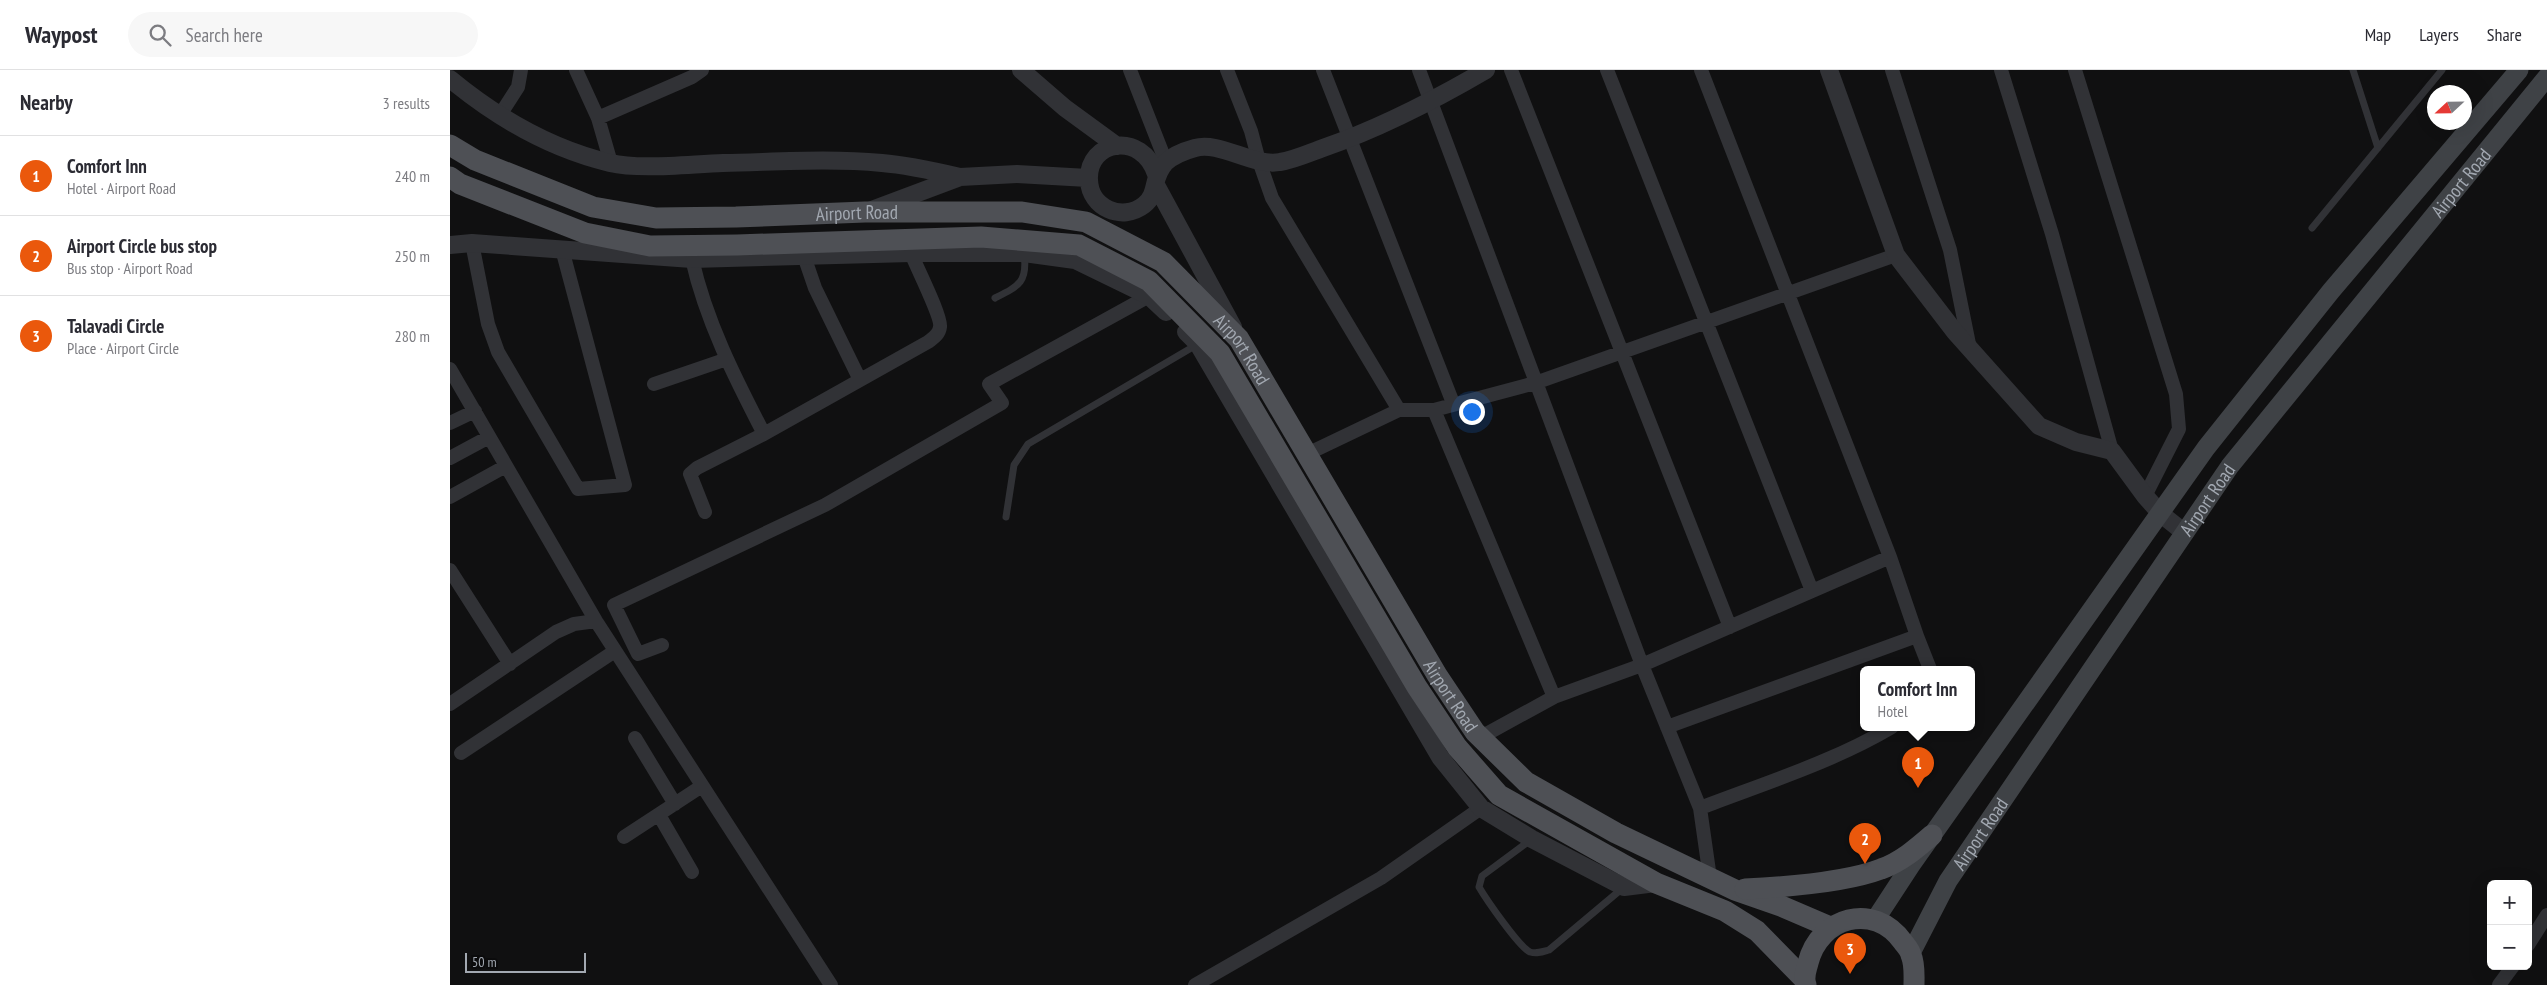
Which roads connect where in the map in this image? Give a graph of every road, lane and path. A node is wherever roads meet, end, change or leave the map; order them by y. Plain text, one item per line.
1 (522, 70) edge
2 (576, 70) edge
3 (1130, 70) edge
4 (1227, 70) edge
5 (1323, 70) edge
6 (1419, 70) edge
7 (1486, 70) edge
8 (1511, 70) edge
9 (1607, 70) edge
10 (1701, 70) edge
11 (1829, 70) edge
12 (1892, 70) edge
13 (2001, 70) edge
14 (2075, 70) edge
15 (2354, 70) edge
16 (2442, 70) edge
17 (2519, 70) edge
18 (1022, 71) edge
19 (694, 72) edge
20 (2547, 77) edge
21 (450, 79) edge
22 (1431, 102) junction
23 (500, 115) junction
24 (598, 118) junction
25 (1350, 139) junction
26 (450, 145) edge
27 (1117, 146) junction
28 (2378, 148) junction
29 (1259, 161) junction
30 (611, 163) junction
31 (1159, 174) junction
32 (450, 177) edge
33 (960, 177) junction
34 (1088, 178) junction
35 (865, 212) junction
36 (1115, 212) junction
37 (836, 214) junction
38 (2312, 228) dead end
39 (450, 231) edge
40 (1110, 234) junction
41 (472, 243) junction
42 (450, 245) edge
43 (562, 249) junction
44 (698, 252) junction
45 (911, 253) junction
46 (1024, 253) junction
47 (1896, 255) junction
48 (804, 256) junction
49 (1789, 295) junction
50 (1149, 296) junction
51 (995, 298) dead end
52 (1706, 323) junction
53 (1239, 338) junction
54 (1198, 344) junction
55 (1970, 349) junction
56 (1621, 353) junction
57 (727, 359) junction
58 (450, 369) edge
59 (860, 380) junction
60 (1536, 383) junction
61 (654, 384) dead end
62 (1453, 404) junction
63 (1399, 410) junction
64 (1434, 410) junction
65 (475, 411) junction
66 (450, 423) edge
67 (764, 434) junction
68 (489, 437) junction
69 (2112, 451) junction
70 (1307, 454) junction
71 (450, 458) edge
72 (506, 466) junction
73 (2145, 496) junction
74 (450, 497) edge
75 (705, 512) dead end
76 (2161, 514) junction
77 (1006, 517) dead end
78 (2184, 532) junction
79 (1890, 557) junction
80 (450, 570) edge
81 (1812, 591) junction
82 (596, 621) junction
83 (1730, 627) junction
84 (1917, 636) junction
85 (662, 645) dead end
86 (615, 651) junction
87 (510, 664) junction
88 (1642, 665) junction
89 (1929, 666) edge
90 (1554, 697) junction
91 (450, 704) edge
92 (1667, 727) junction
93 (1885, 731) edge
94 (1481, 737) junction
95 (635, 738) dead end
96 (461, 753) dead end
97 (702, 786) junction
98 (675, 804) junction
99 (1481, 808) junction
100 (1700, 808) junction
101 (659, 815) junction
102 (1932, 835) junction
103 (624, 837) dead end
104 (1532, 839) junction
105 (692, 872) dead end
106 (1710, 878) junction
107 (1656, 883) junction
108 (1624, 887) junction
109 (1735, 890) junction
110 (2547, 915) edge
111 (1875, 920) junction
112 (1830, 927) junction
113 (2532, 939) edge
114 (1913, 969) edge
115 (2510, 970) edge
116 (1805, 982) edge
117 (831, 985) edge
118 (1196, 985) edge
119 (1926, 985) edge
120 (2499, 985) edge

1 - 23 street
2 - 24 street
3 - 31 street
4 - 29 street
5 - 25 street
6 - 22 street
7 - 22 street
8 - 56 street
9 - 52 street
10 - 49 street
11 - 47 street
12 - 55 street
13 - 69 street
14 - 73 street
15 - 28 lane
16 - 28 lane
17 - 76 main road, Airport Road
18 - 27 street
19 - 24 street
20 - 78 main road, Airport Road
21 - 23 street
22 - 25 street
22 - 60 street
23 - 30 street
24 - 30 street
25 - 29 street
25 - 62 street
26 - 37 main road, Airport Road
27 - 31 street
27 - 34 street
28 - 38 lane
29 - 31 street
29 - 63 street
30 - 33 street
31 - 36 street
31 - 53 street
32 - 44 main road, Airport Road
33 - 34 street
33 - 35 street
34 - 36 street
35 - 37 main road, Airport Road
35 - 40 main road, Airport Road
36 - 40 street
37 - 44 main road
39 - 41 street
40 - 53 main road, Airport Road
41 - 42 street
41 - 43 street
41 - 43 street
43 - 44 street
44 - 48 street
44 - 57 street
44 - 107 main road, Airport Road
45 - 46 street
45 - 48 street
45 - 59 street
46 - 50 street
46 - 51 lane
47 - 49 street
47 - 55 street
48 - 59 street
49 - 52 street
49 - 79 street
50 - 54 street
50 - 85 street
52 - 56 street
52 - 81 street
53 - 70 main road, Airport Road
54 - 77 lane
54 - 99 street
55 - 69 street
56 - 60 street
56 - 83 street
57 - 61 street
57 - 67 street
58 - 65 street
59 - 67 street
60 - 62 street
60 - 88 street
62 - 64 street
63 - 64 street
63 - 70 street
64 - 90 street
65 - 66 street
65 - 68 street
67 - 75 street
68 - 71 street
68 - 72 street
69 - 73 street
70 - 94 main road, Airport Road
72 - 74 street
72 - 82 street
73 - 76 street
76 - 78 street
76 - 102 main road, Airport Road
78 - 114 main road, Airport Road
79 - 81 street
79 - 84 street
80 - 87 street
81 - 83 street
82 - 86 street
82 - 87 street
83 - 88 street
84 - 89 street
84 - 92 street
86 - 96 street
86 - 97 street
87 - 91 street
88 - 90 street
88 - 92 street
90 - 94 street
92 - 100 street
93 - 100 street
94 - 106 main road, Airport Road
95 - 98 street
97 - 98 street
97 - 117 street
98 - 101 street
99 - 104 street
99 - 118 street
100 - 106 street
101 - 103 street
101 - 105 street
102 - 109 main road
102 - 111 main road, Airport Road
104 - 108 street
104 - 108 lane
106 - 109 main road, Airport Road
107 - 108 street
107 - 116 main road, Airport Road
109 - 112 main road, Airport Road
110 - 113 street
111 - 112 main road
111 - 114 main road
112 - 116 main road
114 - 119 main road
115 - 120 street

